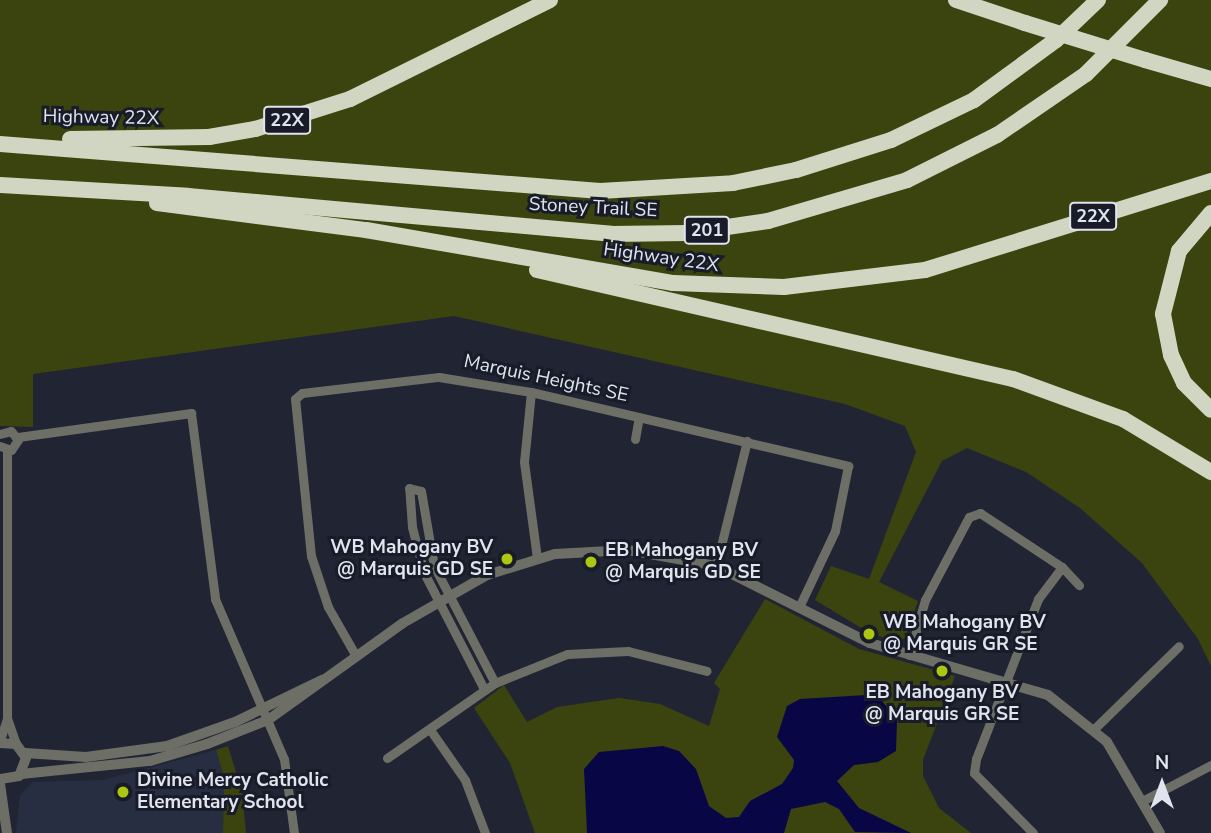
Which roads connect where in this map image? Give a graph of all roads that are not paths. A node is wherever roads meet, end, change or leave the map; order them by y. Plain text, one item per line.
1 (550, 0) edge
2 (956, 0) edge
3 (1098, 0) edge
4 (1160, 0) edge
5 (1211, 79) edge
6 (0, 142) edge
7 (1211, 181) edge
8 (0, 185) edge
9 (97, 189) junction
10 (1211, 213) edge
11 (495, 255) junction
12 (531, 392) junction
13 (1211, 410) edge
14 (639, 417) junction
15 (0, 434) edge
16 (18, 437) junction
17 (635, 439) dead end
18 (747, 441) junction
19 (4, 448) edge
20 (1211, 472) edge
21 (537, 558) junction
22 (716, 566) junction
23 (1062, 567) junction
24 (1079, 585) dead end
25 (449, 594) junction
26 (439, 601) junction
27 (799, 607) junction
28 (1179, 646) dead end
29 (909, 655) junction
30 (356, 656) junction
31 (707, 671) dead end
32 (1005, 678) junction
33 (322, 680) junction
34 (495, 683) junction
35 (484, 690) junction
36 (262, 708) junction
37 (7, 718) junction
38 (268, 720) junction
39 (1095, 729) junction
40 (431, 731) junction
41 (0, 742) edge
42 (16, 744) junction
43 (25, 753) junction
44 (387, 758) dead end
45 (1211, 765) edge
46 (19, 776) junction
47 (0, 781) edge
48 (1144, 800) junction
49 (6, 810) junction
50 (6, 833) edge
51 (294, 833) edge
52 (485, 833) edge
53 (1033, 833) edge
54 (1160, 833) edge

1 - 6 highway, Highway 22X / 22X
2 - 5 highway, bridge
3 - 6 highway, Stoney Trail SE / 201
4 - 9 highway, Stoney Trail SE / 201
7 - 11 highway, Highway 22X / 22X
8 - 9 highway, Stoney Trail SE / 201
9 - 11 highway, Highway 22X / 22X
10 - 13 highway
11 - 20 highway
12 - 14 street, Marquis Heights SE
12 - 21 street
12 - 30 street, Marquis Heights SE
14 - 17 street, Marquis Heights SE
14 - 18 street, Marquis Heights SE
15 - 16 street
16 - 19 street
16 - 36 street
18 - 22 street
18 - 27 street, Marquis Heights SE
19 - 37 street
21 - 22 street
21 - 25 street
22 - 27 street
23 - 24 street
23 - 29 street
23 - 32 street
25 - 26 street
25 - 26 street
25 - 34 street
26 - 30 street
26 - 35 street
27 - 29 street
28 - 39 street
29 - 32 street
30 - 33 street
31 - 34 street
32 - 39 street
32 - 53 street
33 - 36 street
33 - 38 street
34 - 35 street
35 - 40 street
36 - 38 street
36 - 43 street
37 - 41 street
37 - 42 street
38 - 46 street
38 - 51 street
39 - 48 street
40 - 44 street
40 - 52 street
41 - 42 street
42 - 43 street
43 - 46 street
45 - 48 street
46 - 47 street
46 - 49 street
47 - 49 street
48 - 54 street
49 - 50 street

